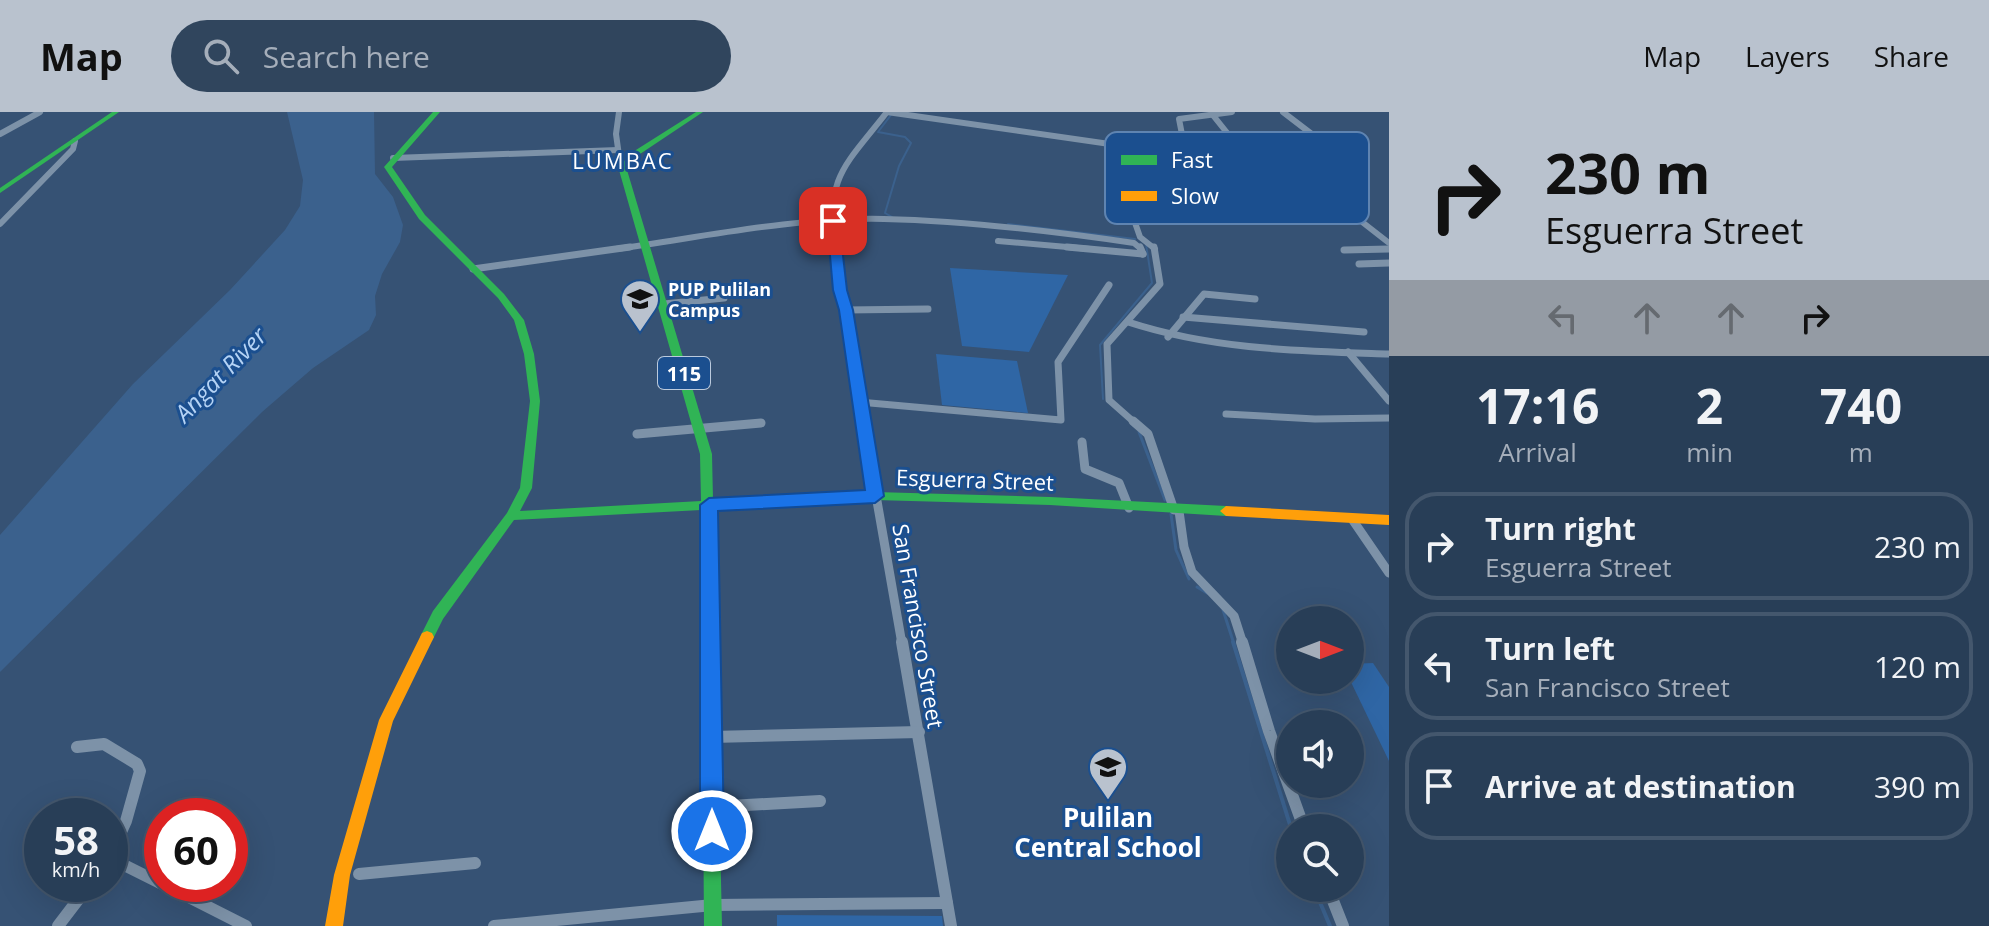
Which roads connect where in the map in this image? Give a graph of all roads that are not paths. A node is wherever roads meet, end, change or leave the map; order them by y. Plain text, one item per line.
1 (40, 112) edge
2 (116, 112) edge
3 (437, 112) edge
4 (619, 112) edge
5 (700, 112) edge
6 (887, 112) edge
7 (1232, 112) edge
8 (1283, 112) edge
9 (1212, 114) junction
10 (1181, 132) edge
11 (1226, 132) edge
12 (1309, 132) edge
13 (0, 134) edge
14 (75, 141) junction
15 (1105, 145) edge
16 (618, 150) junction
17 (393, 158) junction
18 (623, 165) junction
19 (0, 191) edge
20 (833, 221) junction
21 (0, 224) edge
22 (1134, 224) edge
23 (1368, 224) edge
24 (1137, 240) junction
25 (998, 241) dead end
26 (646, 244) junction
27 (1389, 246) edge
28 (1344, 250) dead end
29 (1389, 263) edge
30 (1359, 264) dead end
31 (473, 269) junction
32 (1109, 285) dead end
33 (724, 298) dead end
34 (1255, 299) dead end
35 (664, 304) junction
36 (928, 309) dead end
37 (846, 310) junction
38 (1183, 317) junction
39 (1128, 322) junction
40 (1364, 332) dead end
41 (1168, 337) junction
42 (1348, 352) junction
43 (1389, 354) edge
44 (1389, 401) edge
45 (859, 402) junction
46 (1226, 414) dead end
47 (1389, 418) edge
48 (761, 423) dead end
49 (699, 429) junction
50 (637, 434) dead end
51 (1082, 442) dead end
52 (875, 496) junction
53 (709, 505) junction
54 (1129, 508) junction
55 (1176, 511) junction
56 (511, 516) junction
57 (1352, 519) junction
58 (1389, 520) edge
59 (1389, 573) edge
60 (919, 732) junction
61 (711, 737) junction
62 (77, 747) dead end
63 (820, 801) dead end
64 (712, 807) junction
65 (128, 814) edge
66 (1299, 814) edge
67 (475, 863) dead end
68 (352, 874) junction
69 (76, 902) edge
70 (198, 902) edge
71 (1334, 902) edge
72 (947, 903) junction
73 (713, 905) junction
74 (521, 925) edge
75 (58, 926) edge
76 (246, 926) edge
77 (334, 926) edge
78 (494, 926) edge
79 (713, 926) edge
80 (951, 926) edge
81 (1343, 926) edge

1 - 13 street
2 - 14 main road
3 - 17 main road
4 - 16 street
5 - 18 main road
6 - 15 street
6 - 20 street, San Francisco Street
7 - 9 street
8 - 12 street
9 - 10 street
9 - 11 street
14 - 19 main road
14 - 21 street
16 - 17 street
16 - 18 street
17 - 31 main road
18 - 26 main road, 115
20 - 24 street
20 - 26 street
20 - 37 street, San Francisco Street
22 - 24 street
23 - 27 street
24 - 25 street
24 - 39 street
26 - 31 street
26 - 35 main road, 115
27 - 28 street
29 - 30 street
31 - 56 main road
32 - 45 street
33 - 35 street
34 - 38 street
35 - 49 main road, 115
36 - 37 street
37 - 45 street, San Francisco Street
38 - 40 street
38 - 41 street
39 - 41 street
39 - 55 street
41 - 42 street
42 - 43 street
42 - 44 street
45 - 52 street, San Francisco Street
46 - 47 street
48 - 49 street
49 - 50 street
49 - 53 main road, 115
51 - 54 street
52 - 53 main road, Esguerra Street
52 - 54 main road, Esguerra Street
52 - 60 street, San Francisco Street
53 - 56 main road, Esguerra Street
53 - 61 main road, 115
54 - 55 main road, Esguerra Street
55 - 57 main road, Esguerra Street
55 - 66 street
56 - 68 main road
57 - 58 main road, Esguerra Street
57 - 59 street
60 - 61 street
60 - 72 street, San Francisco Street
61 - 64 main road, 115
62 - 65 street
63 - 64 street
64 - 73 main road, 115
67 - 68 street
68 - 77 main road
69 - 75 street
70 - 76 street
71 - 81 street
72 - 73 street
72 - 80 street, San Francisco Street
73 - 74 street
73 - 79 main road, 115
74 - 78 street

